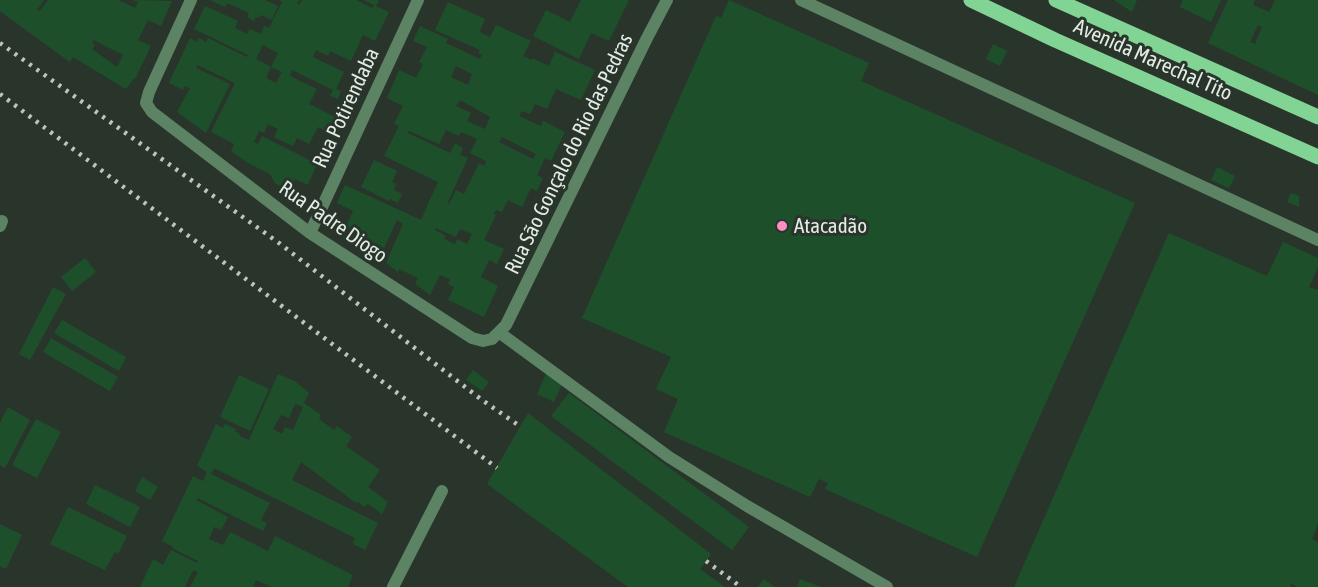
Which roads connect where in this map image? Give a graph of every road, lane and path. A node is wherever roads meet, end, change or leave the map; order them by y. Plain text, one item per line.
1 (191, 0) edge
2 (418, 0) edge
3 (667, 0) edge
4 (801, 0) edge
5 (971, 0) edge
6 (1056, 0) edge
7 (1318, 117) edge
8 (1318, 157) edge
9 (310, 233) junction
10 (1318, 240) edge
11 (503, 329) junction
12 (442, 491) dead end
13 (393, 587) edge
14 (887, 587) edge

1 - 9 street, Rua Padre Diogo
2 - 9 street, Rua Potirendaba
3 - 11 street, Rua São Gonçalo do Rio das Pedras
4 - 10 street
5 - 8 main road, Avenida Marechal Tito
6 - 7 main road, Avenida Marechal Tito
9 - 11 street, Rua Padre Diogo
11 - 14 street
12 - 13 street

